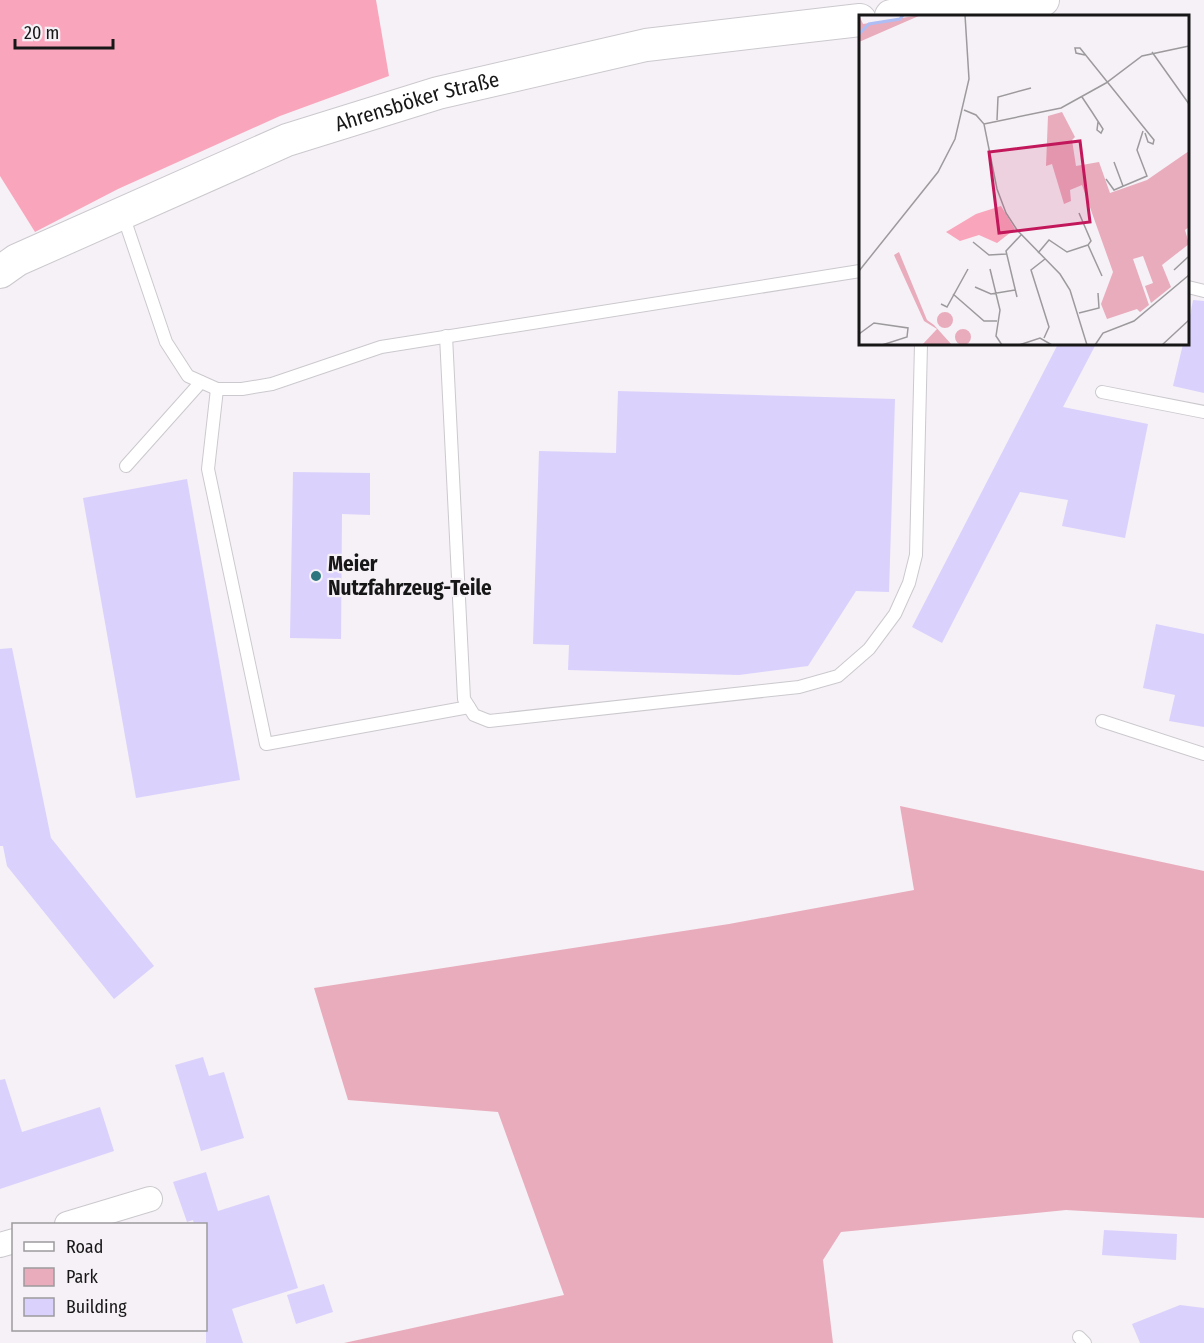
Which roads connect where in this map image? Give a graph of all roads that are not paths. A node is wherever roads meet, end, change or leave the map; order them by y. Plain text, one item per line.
1 (1043, 0) edge
2 (900, 15) edge
3 (859, 20) edge
4 (123, 213) junction
5 (859, 271) edge
6 (0, 272) edge
7 (1189, 287) edge
8 (1204, 291) edge
9 (446, 336) junction
10 (921, 345) edge
11 (201, 382) junction
12 (217, 389) junction
13 (1102, 392) dead end
14 (1204, 412) edge
15 (126, 466) dead end
16 (469, 707) junction
17 (1102, 721) dead end
18 (1204, 754) edge
19 (150, 1199) dead end
20 (69, 1223) edge

1 - 2 street
3 - 4 street, Ahrensböker Straße
4 - 6 street, Ahrensböker Straße
4 - 11 lane
5 - 9 lane
7 - 8 lane
9 - 12 lane
9 - 16 lane
10 - 16 lane
11 - 12 lane
11 - 15 lane
12 - 16 lane
13 - 14 lane
17 - 18 lane
19 - 20 street

